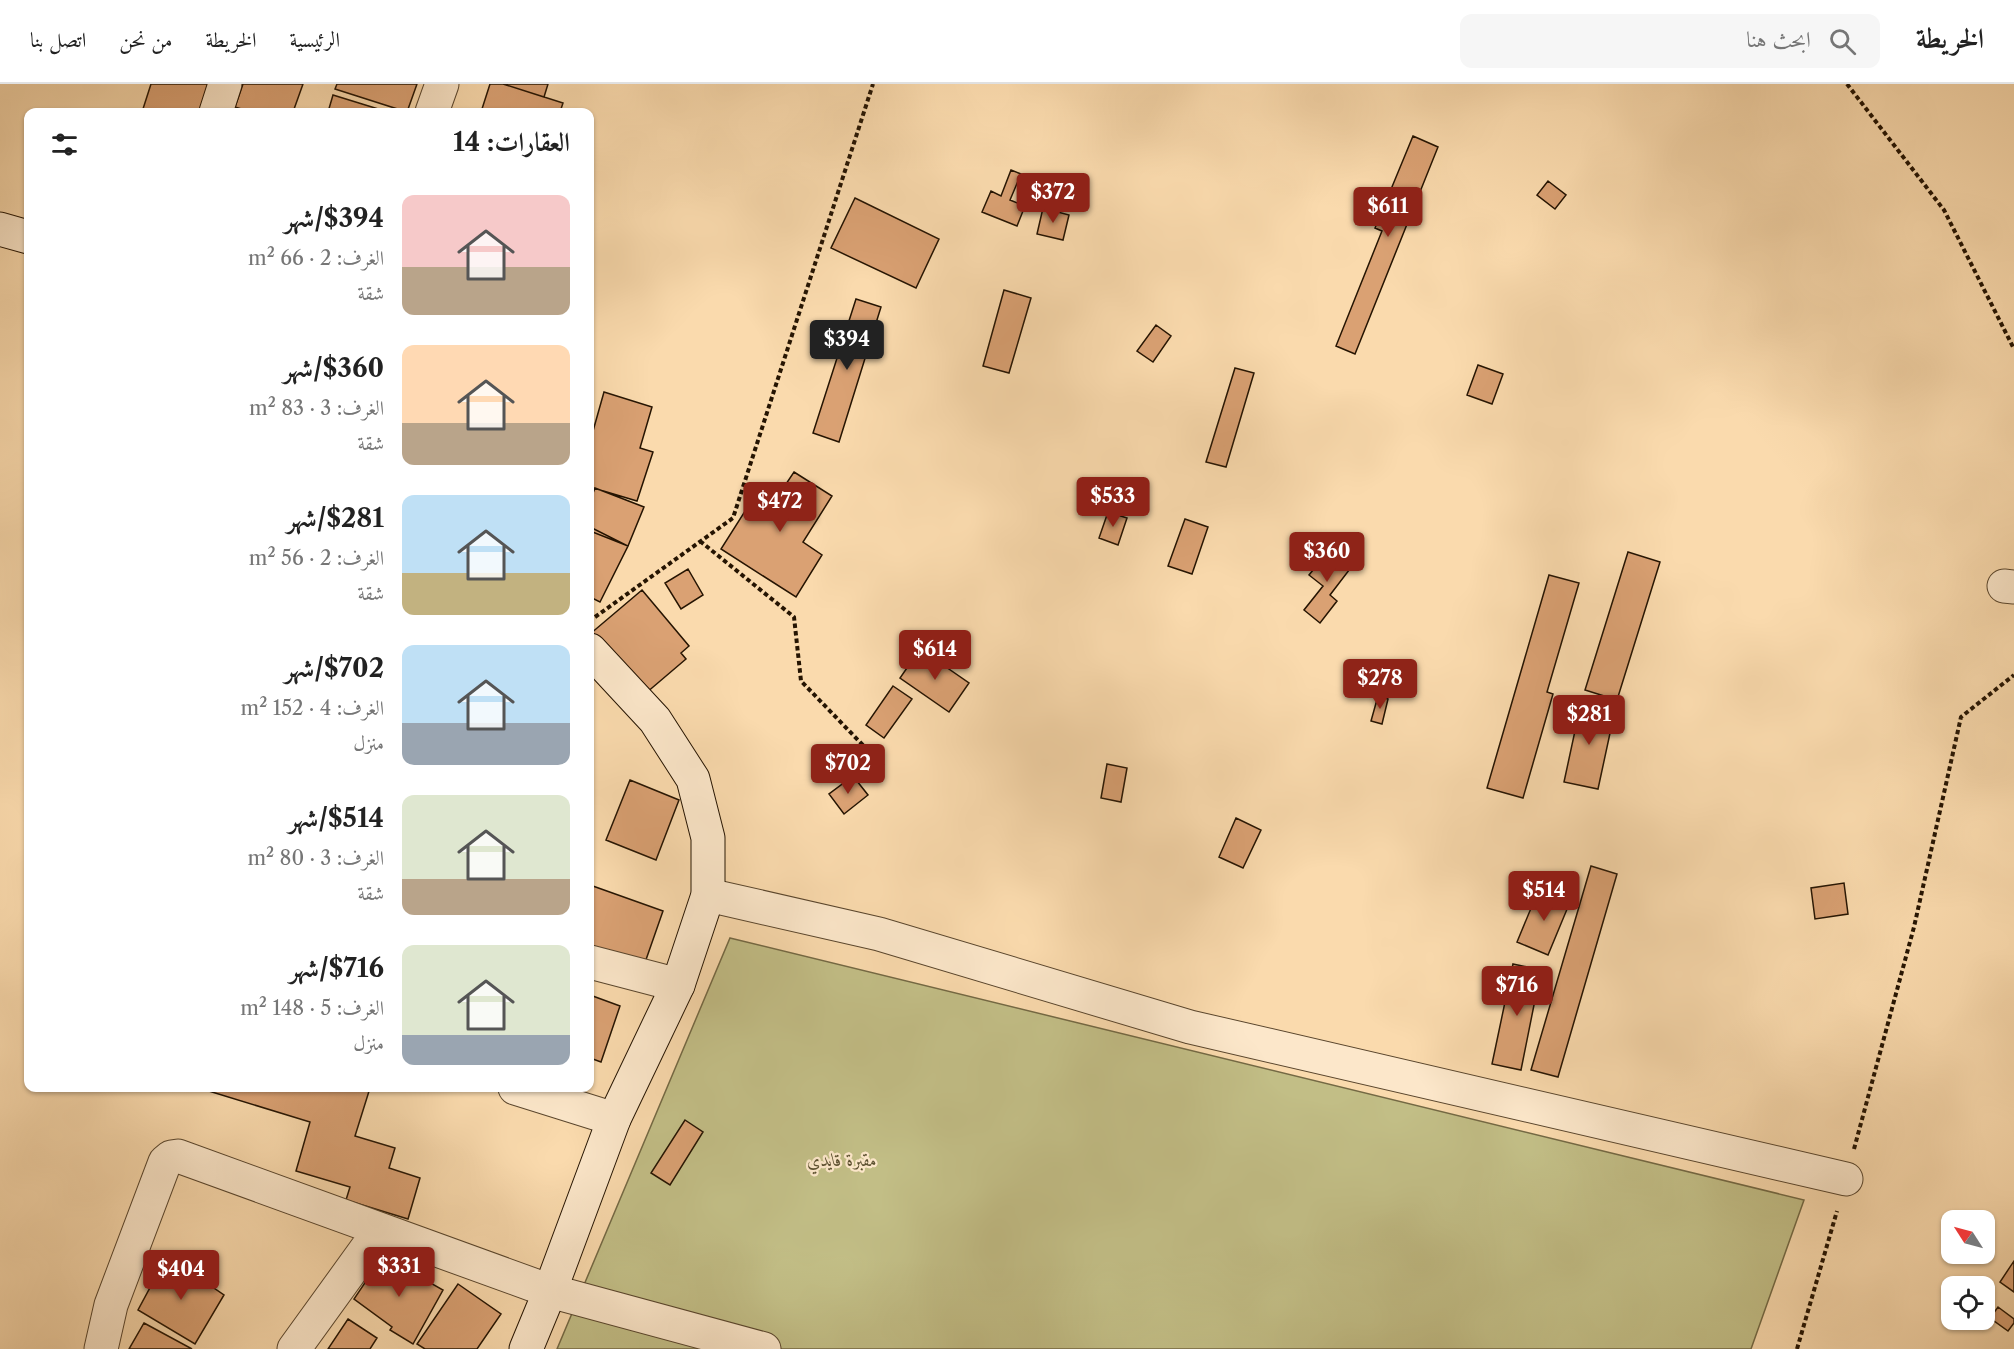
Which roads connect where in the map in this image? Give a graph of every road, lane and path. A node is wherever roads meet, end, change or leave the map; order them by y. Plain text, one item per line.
1 (225, 84) edge
2 (442, 84) edge
3 (873, 84) edge
4 (1847, 84) edge
5 (217, 108) edge
6 (433, 108) edge
7 (0, 230) edge
8 (24, 236) edge
9 (2014, 349) edge
10 (700, 541) junction
11 (594, 618) edge
12 (594, 654) edge
13 (2014, 675) edge
14 (883, 766) dead end
15 (708, 895) junction
16 (594, 963) edge
17 (678, 985) junction
18 (528, 1092) edge
19 (614, 1119) junction
20 (1846, 1179) junction
21 (380, 1230) junction
22 (550, 1291) junction
23 (101, 1349) edge
24 (294, 1349) edge
25 (526, 1349) edge
26 (764, 1349) edge
27 (1797, 1349) edge

1 - 5 street
2 - 6 street
3 - 10 path
4 - 9 path
7 - 8 street
10 - 11 path
10 - 14 path
12 - 15 street
13 - 20 path
15 - 17 street
15 - 20 street
16 - 17 street
17 - 19 street
18 - 19 street
19 - 22 street
20 - 27 path
21 - 22 street
21 - 23 street
21 - 24 street
22 - 25 street
22 - 26 street

